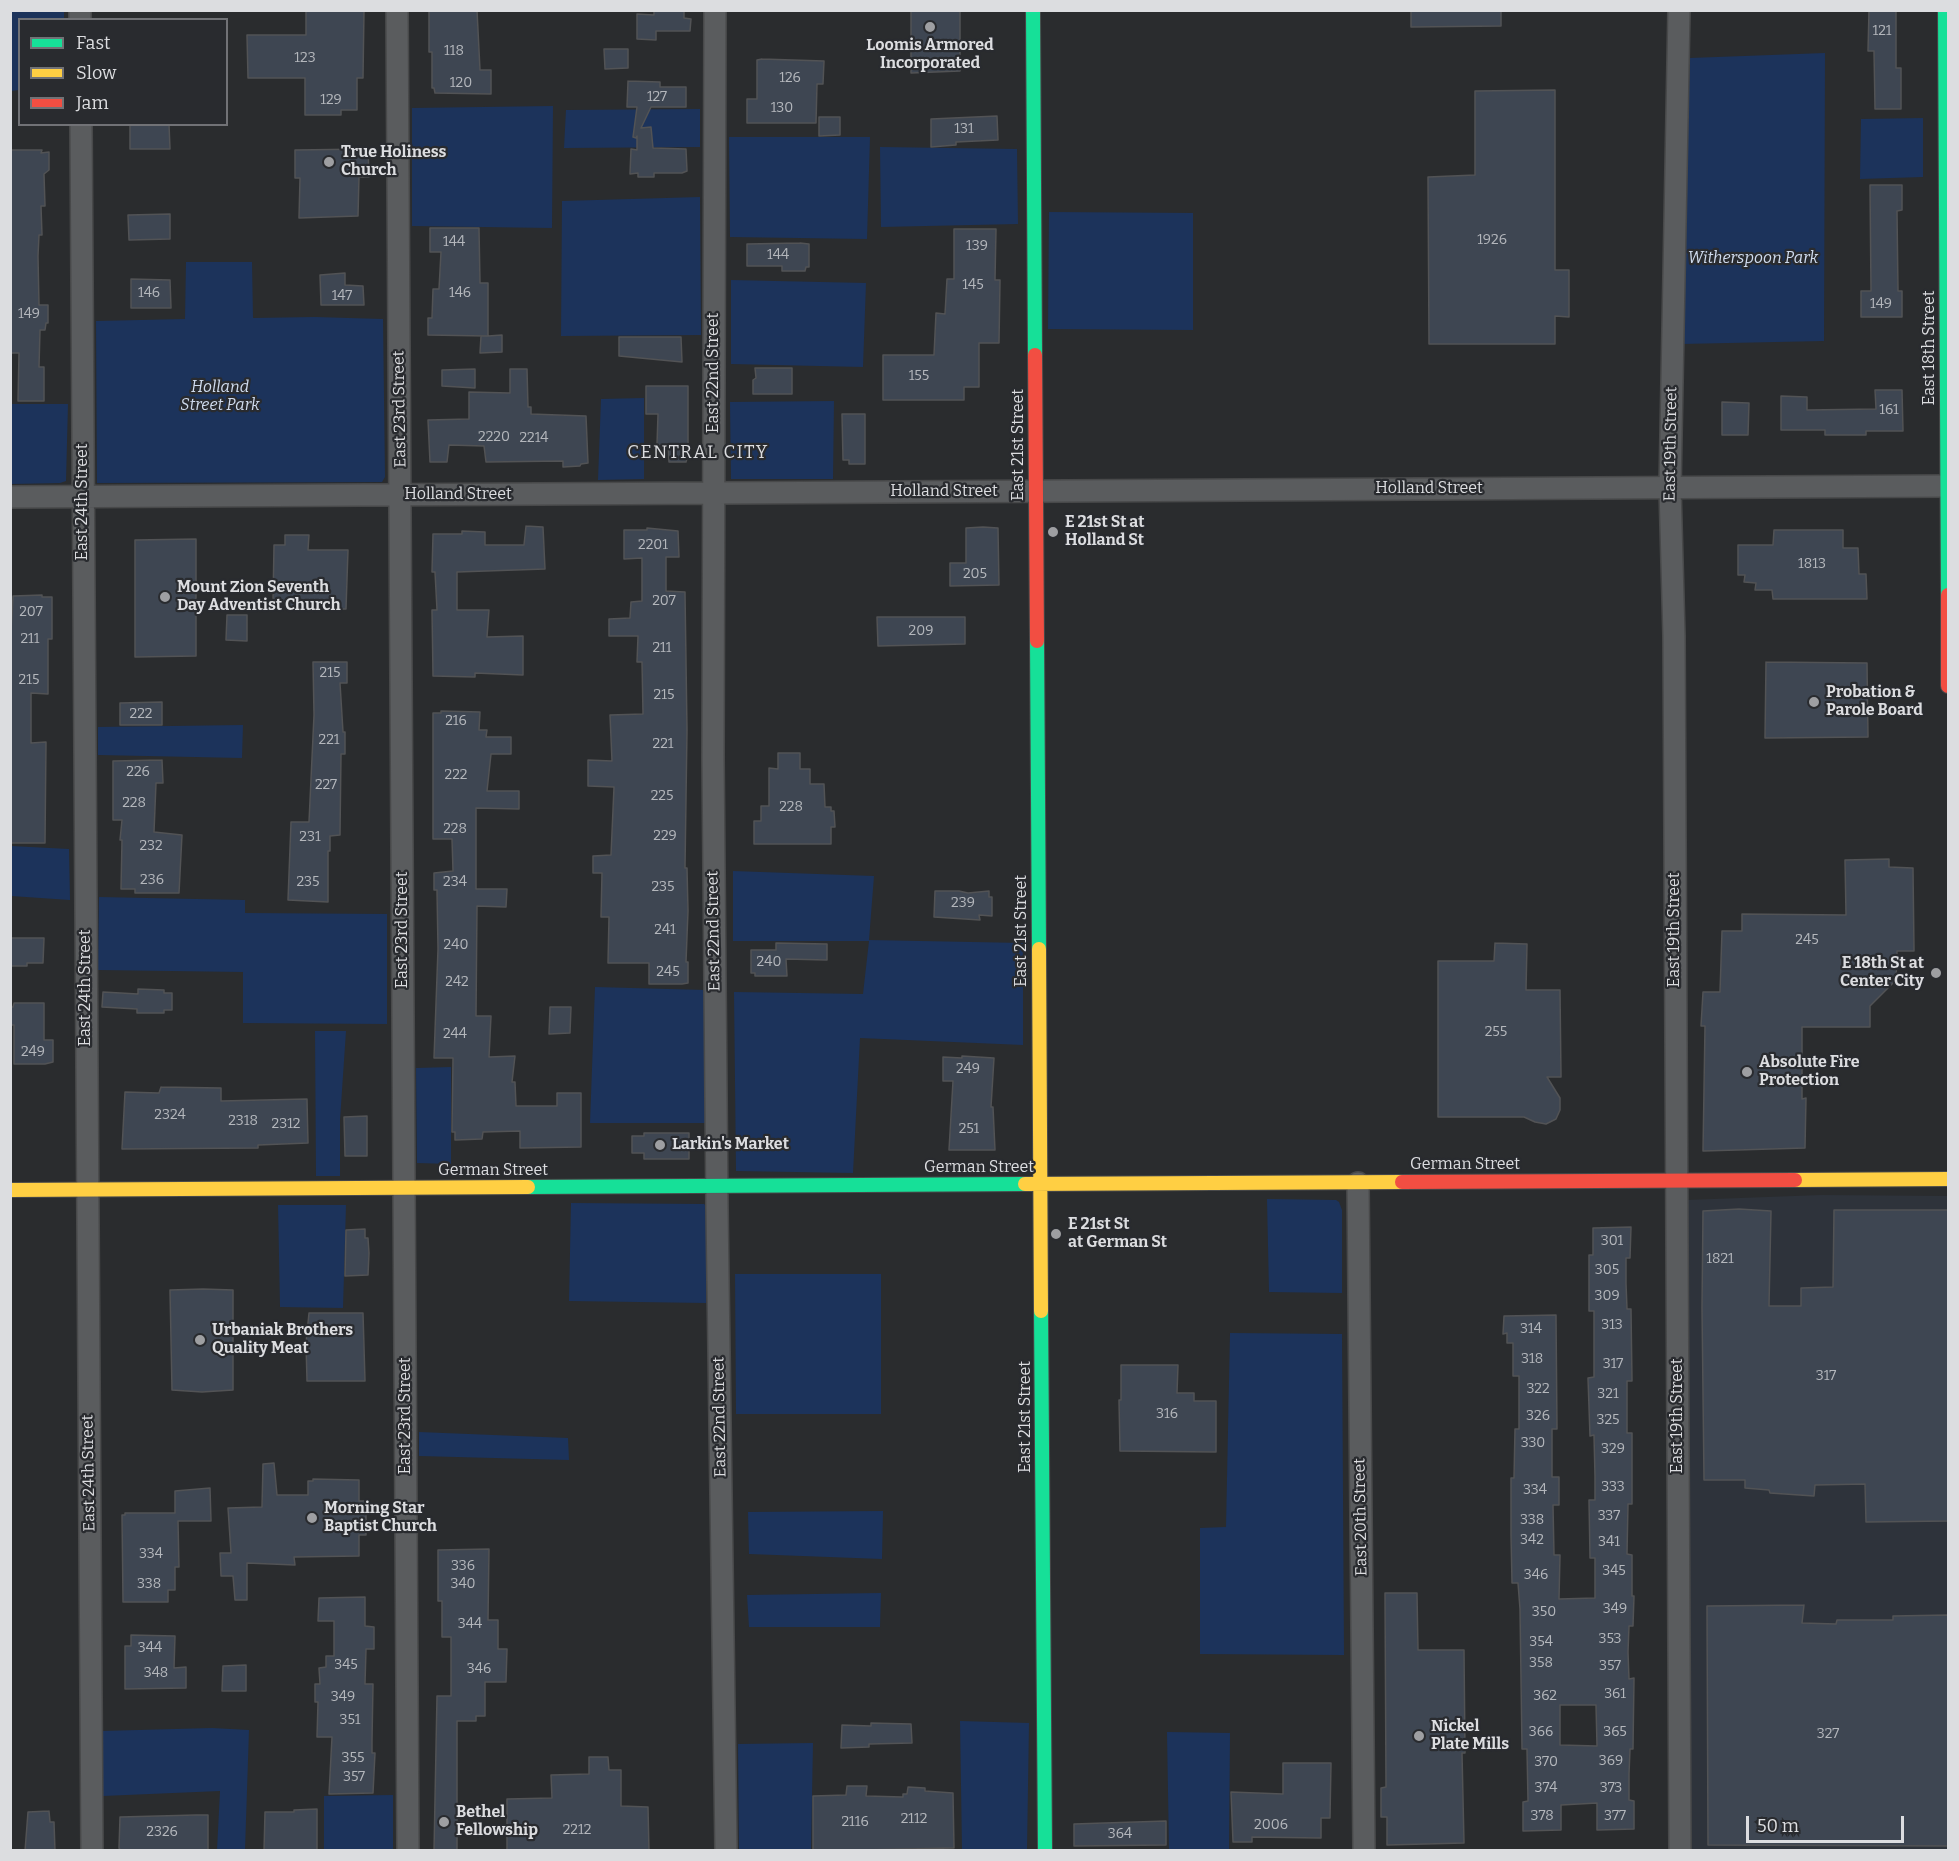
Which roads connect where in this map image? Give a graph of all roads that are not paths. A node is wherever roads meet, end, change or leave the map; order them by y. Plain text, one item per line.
1 (397, 10) edge
2 (715, 10) edge
3 (1033, 10) edge
4 (1679, 10) edge
5 (1945, 10) edge
6 (81, 126) edge
7 (1948, 486) edge
8 (1670, 488) junction
9 (1036, 491) junction
10 (714, 493) junction
11 (401, 495) junction
12 (10, 497) edge
13 (83, 497) junction
14 (1948, 686) edge
15 (1948, 1179) edge
16 (1677, 1180) junction
17 (1358, 1182) junction
18 (1041, 1184) junction
19 (717, 1185) junction
20 (405, 1188) junction
21 (87, 1189) junction
22 (10, 1190) edge
23 (92, 1851) edge
24 (408, 1851) edge
25 (726, 1851) edge
26 (1045, 1851) edge
27 (1364, 1851) edge
28 (1680, 1851) edge

1 - 11 street, East 23rd Street
2 - 10 street, East 22nd Street
3 - 9 street, East 21st Street
4 - 8 street, East 19th Street
5 - 7 street, East 18th Street
6 - 13 street, East 24th Street
7 - 8 street, Holland Street
7 - 14 street, East 18th Street
8 - 9 street, Holland Street
8 - 16 street, East 19th Street
9 - 10 street, Holland Street
9 - 18 street, East 21st Street
10 - 11 street, Holland Street
10 - 19 street, East 22nd Street
11 - 13 street, Holland Street
11 - 20 street, East 23rd Street
12 - 13 street, Holland Street
13 - 21 street, East 24th Street
15 - 16 street, German Street
16 - 17 street, German Street
16 - 28 street, East 19th Street
17 - 18 street, German Street
17 - 27 street, East 20th Street
18 - 19 street, German Street
18 - 26 street, East 21st Street
19 - 20 street, German Street
19 - 25 street, East 22nd Street
20 - 21 street, German Street
20 - 24 street, East 23rd Street
21 - 22 street, German Street
21 - 23 street, East 24th Street

